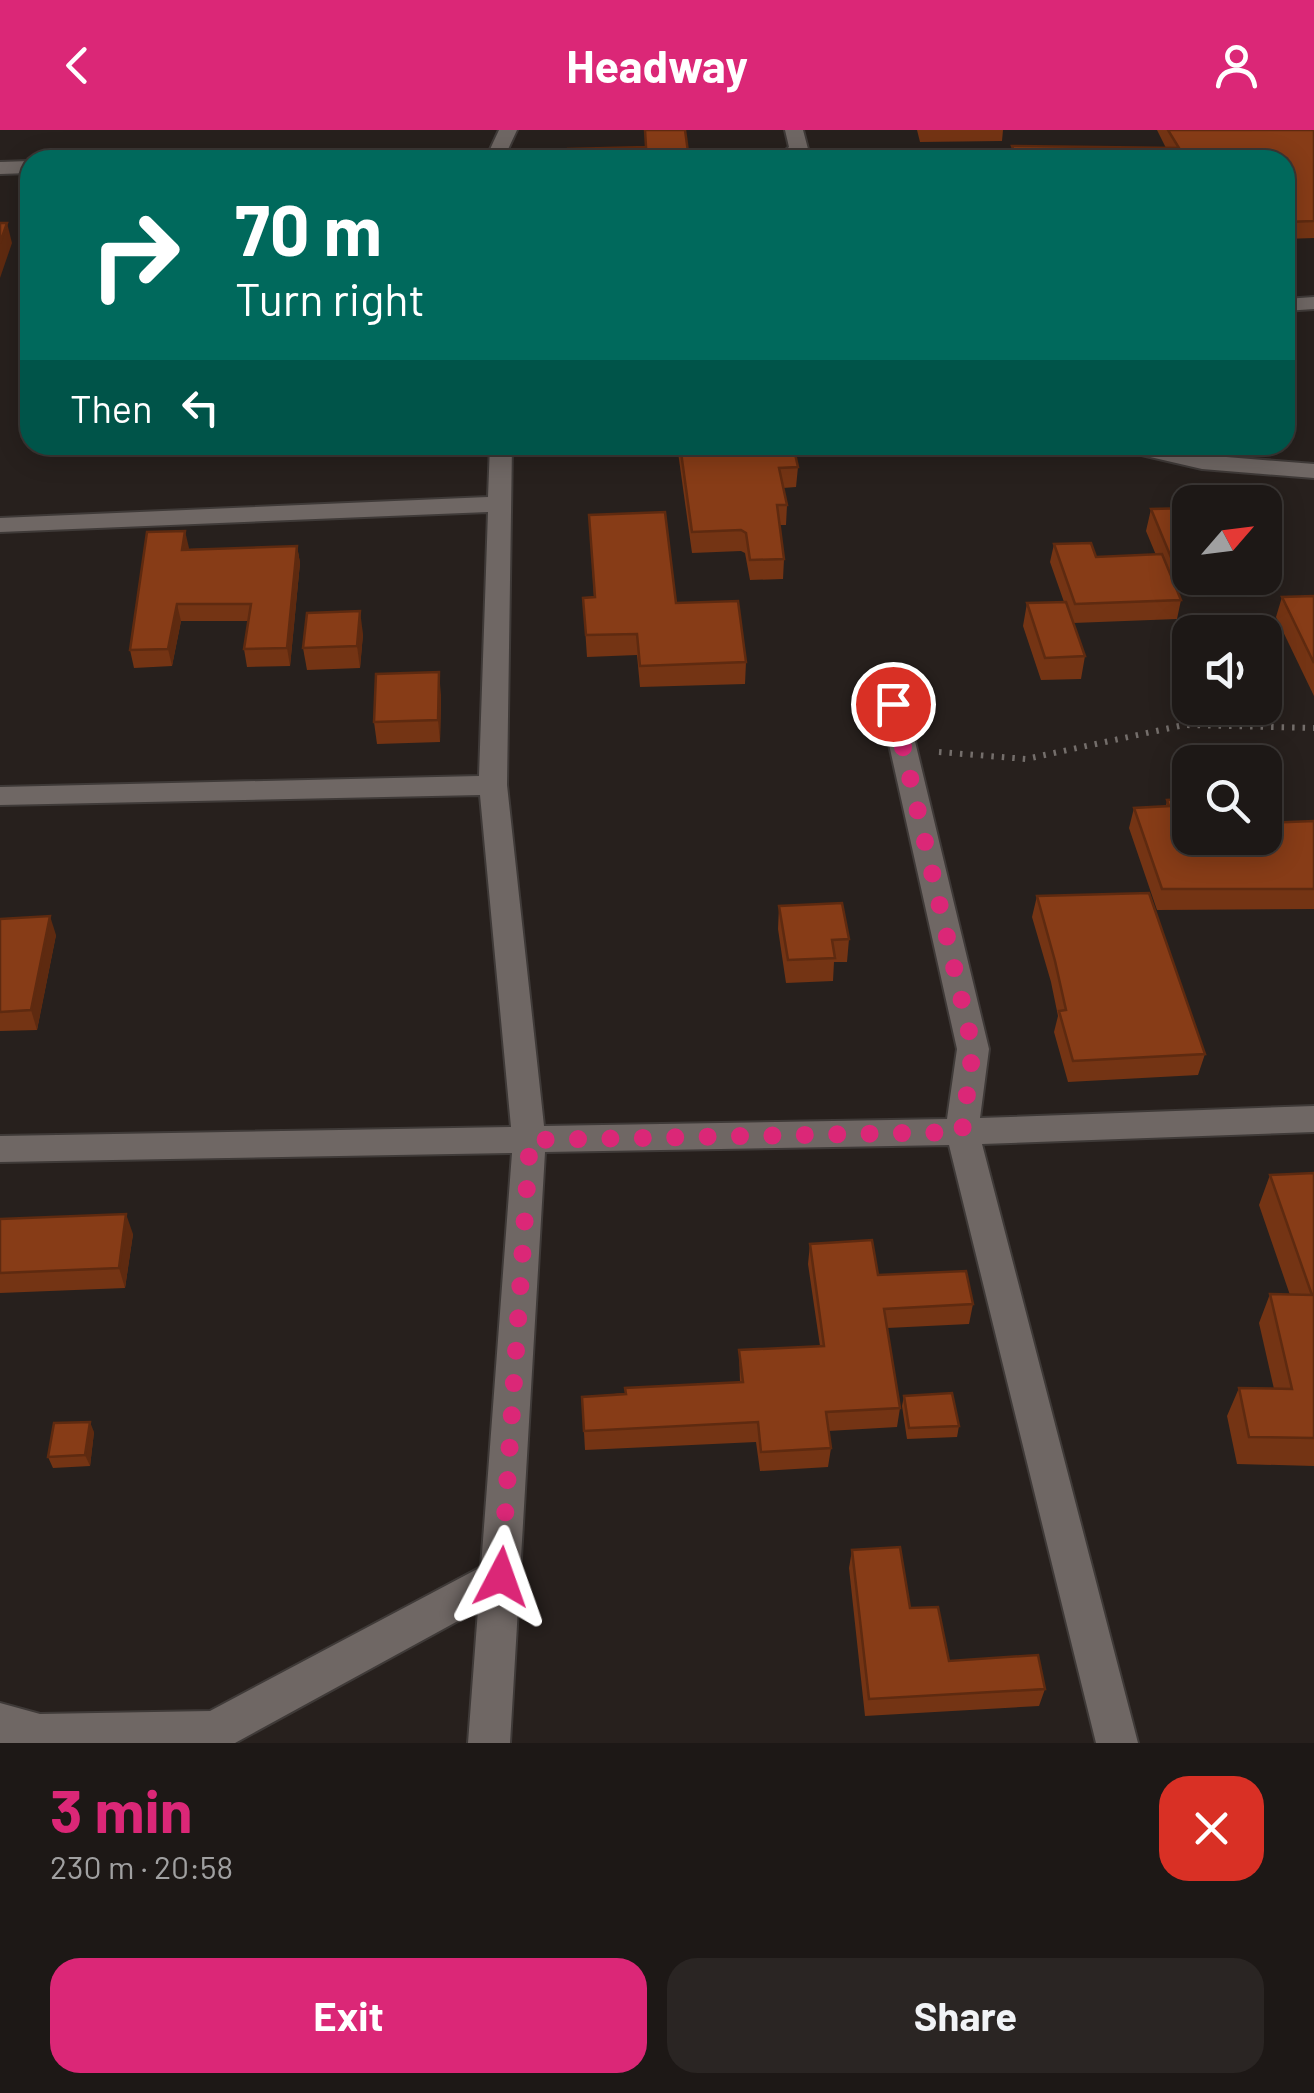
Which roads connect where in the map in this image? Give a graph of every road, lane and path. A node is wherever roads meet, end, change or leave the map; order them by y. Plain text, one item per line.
1 (502, 455) edge
2 (1172, 455) edge
3 (1314, 471) edge
4 (500, 504) junction
5 (0, 525) edge
6 (893, 704) dead end
7 (1314, 728) edge
8 (904, 750) junction
9 (493, 786) junction
10 (0, 796) edge
11 (1314, 1119) edge
12 (962, 1132) junction
13 (530, 1140) junction
14 (0, 1149) edge
15 (501, 1577) junction
16 (0, 1724) edge
17 (490, 1743) edge
18 (1117, 1743) edge

1 - 4 street
2 - 3 street
4 - 5 street
4 - 9 street
6 - 8 street
7 - 8 path
8 - 12 street
9 - 10 street
9 - 13 street
11 - 12 street
12 - 13 street
12 - 18 street
13 - 14 street
13 - 15 street
15 - 16 street
15 - 17 street

